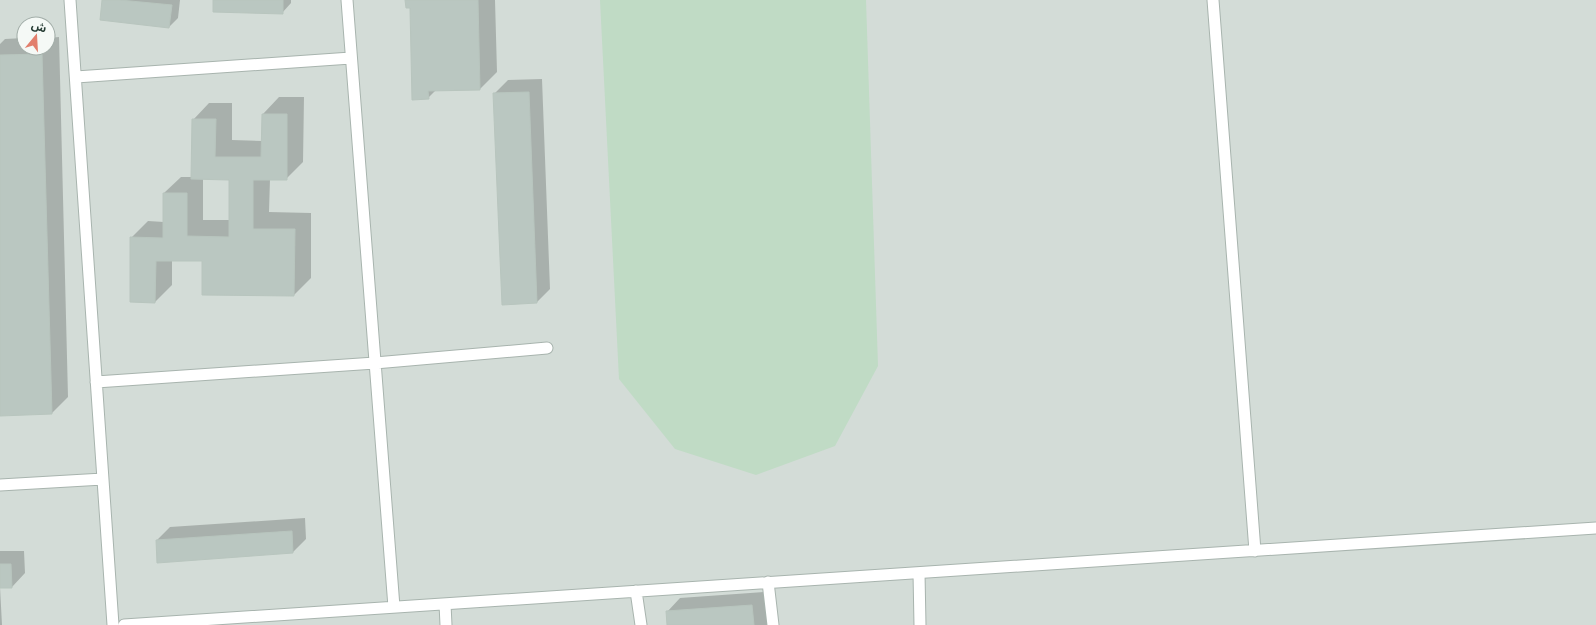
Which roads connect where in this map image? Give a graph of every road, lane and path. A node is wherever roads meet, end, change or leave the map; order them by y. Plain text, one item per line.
1 (70, 0) edge
2 (347, 0) edge
3 (1213, 0) edge
4 (351, 58) junction
5 (76, 77) junction
6 (546, 348) dead end
7 (375, 363) junction
8 (96, 382) junction
9 (103, 479) junction
10 (0, 485) edge
11 (1596, 528) edge
12 (1255, 551) junction
13 (919, 573) junction
14 (768, 582) junction
15 (636, 591) junction
16 (445, 604) junction
17 (394, 607) junction
18 (113, 625) edge
19 (124, 625) edge
20 (446, 625) edge
21 (640, 625) edge
22 (774, 625) edge
23 (920, 625) edge

1 - 5 lane
2 - 4 lane
3 - 12 lane
4 - 5 lane
4 - 7 lane
5 - 8 lane
6 - 7 lane
7 - 8 lane
7 - 17 lane
8 - 9 lane
9 - 10 lane
9 - 18 lane
11 - 12 lane
12 - 13 lane
13 - 14 lane
13 - 23 lane
14 - 15 lane
14 - 22 lane
15 - 16 lane
15 - 21 lane
16 - 17 lane
16 - 20 lane
17 - 19 lane

